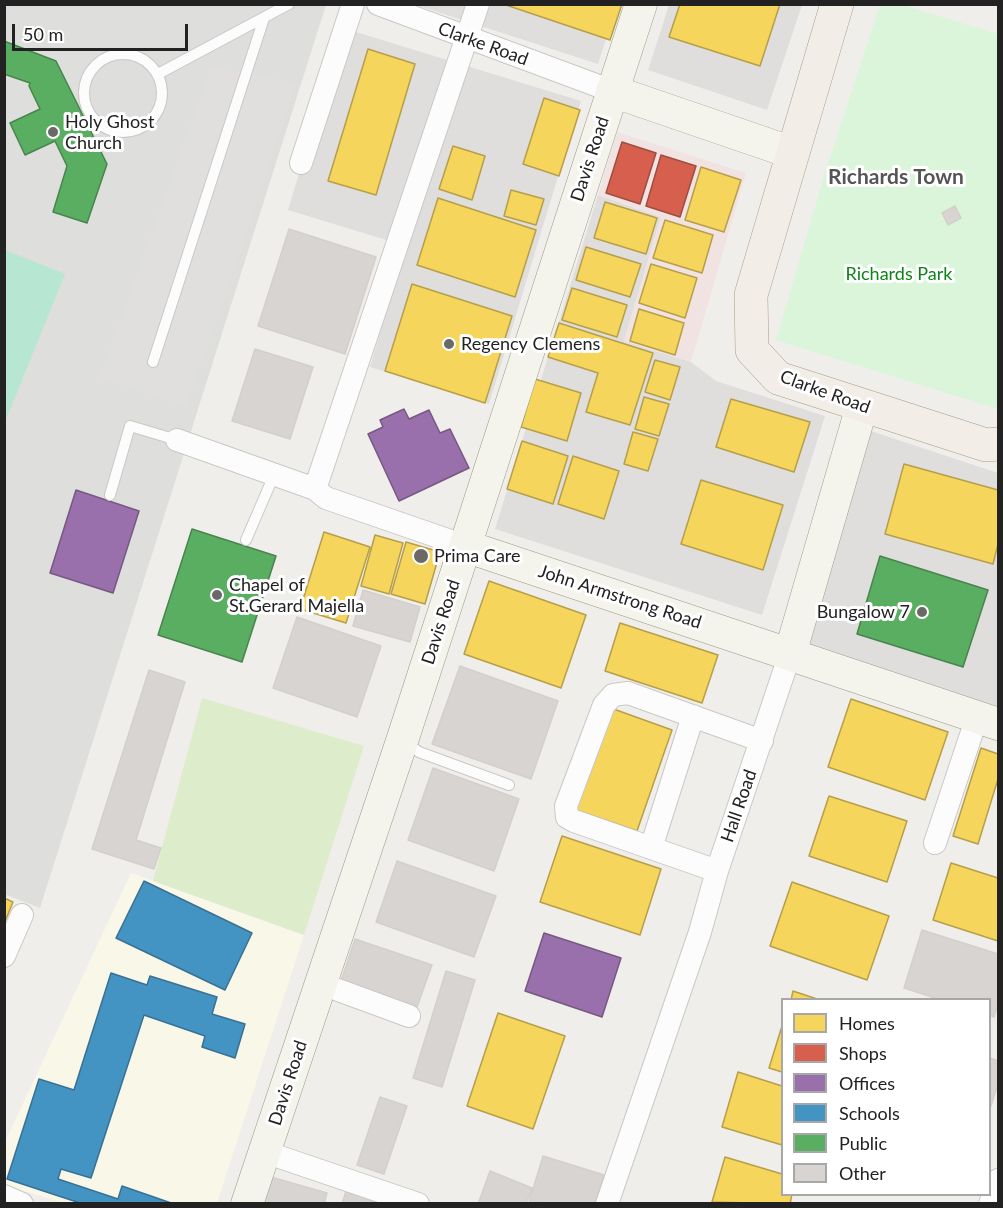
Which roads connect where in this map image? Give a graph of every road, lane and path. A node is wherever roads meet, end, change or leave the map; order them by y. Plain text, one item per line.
1 (289, 4) edge
2 (353, 4) edge
3 (378, 4) edge
4 (478, 4) edge
5 (641, 4) edge
6 (837, 4) edge
7 (264, 18) junction
8 (466, 38) junction
9 (158, 74) junction
10 (612, 91) junction
11 (793, 153) junction
12 (301, 163) dead end
13 (153, 362) dead end
14 (862, 406) junction
15 (177, 440) joint
16 (999, 444) edge
17 (274, 475) junction
18 (315, 489) junction
19 (110, 495) dead end
20 (246, 540) dead end
21 (467, 540) junction
22 (792, 648) junction
23 (693, 716) junction
24 (992, 717) edge
25 (402, 741) junction
26 (762, 741) junction
27 (509, 785) dead end
28 (935, 843) dead end
29 (651, 848) junction
30 (717, 871) junction
31 (22, 915) dead end
32 (4, 956) edge
33 (320, 983) junction
34 (409, 1016) dead end
35 (265, 1152) junction
36 (999, 1180) edge
37 (4, 1196) edge
38 (22, 1203) edge
39 (247, 1203) edge
40 (418, 1203) edge
41 (607, 1203) edge
42 (990, 1203) edge

1 - 7 lane
2 - 12 street
3 - 8 street, Clarke Road
4 - 8 street
5 - 10 street, Davis Road
6 - 11 main road, Clarke Road
7 - 9 lane
7 - 13 lane
8 - 10 street, Clarke Road
8 - 18 street
9 - 9 lane
10 - 11 street, Clarke Road
10 - 21 street, Davis Road
11 - 14 main road, Clarke Road
14 - 16 main road, Clarke Road
14 - 22 street, Hall Road
15 - 17 street, John Armstrong Road
15 - 19 lane
17 - 18 street, John Armstrong Road
17 - 20 lane
18 - 21 street, John Armstrong Road
21 - 22 street, John Armstrong Road
21 - 25 street, Davis Road
22 - 24 street, John Armstrong Road
22 - 26 street, Hall Road
23 - 26 street
23 - 29 street
23 - 29 street
24 - 28 street
25 - 27 lane
25 - 33 street, Davis Road
26 - 30 street, Hall Road
29 - 30 street
30 - 41 street, Hall Road
31 - 32 street
33 - 34 street
33 - 35 street, Davis Road
35 - 39 street, Davis Road
35 - 40 street
36 - 42 street
37 - 38 street

